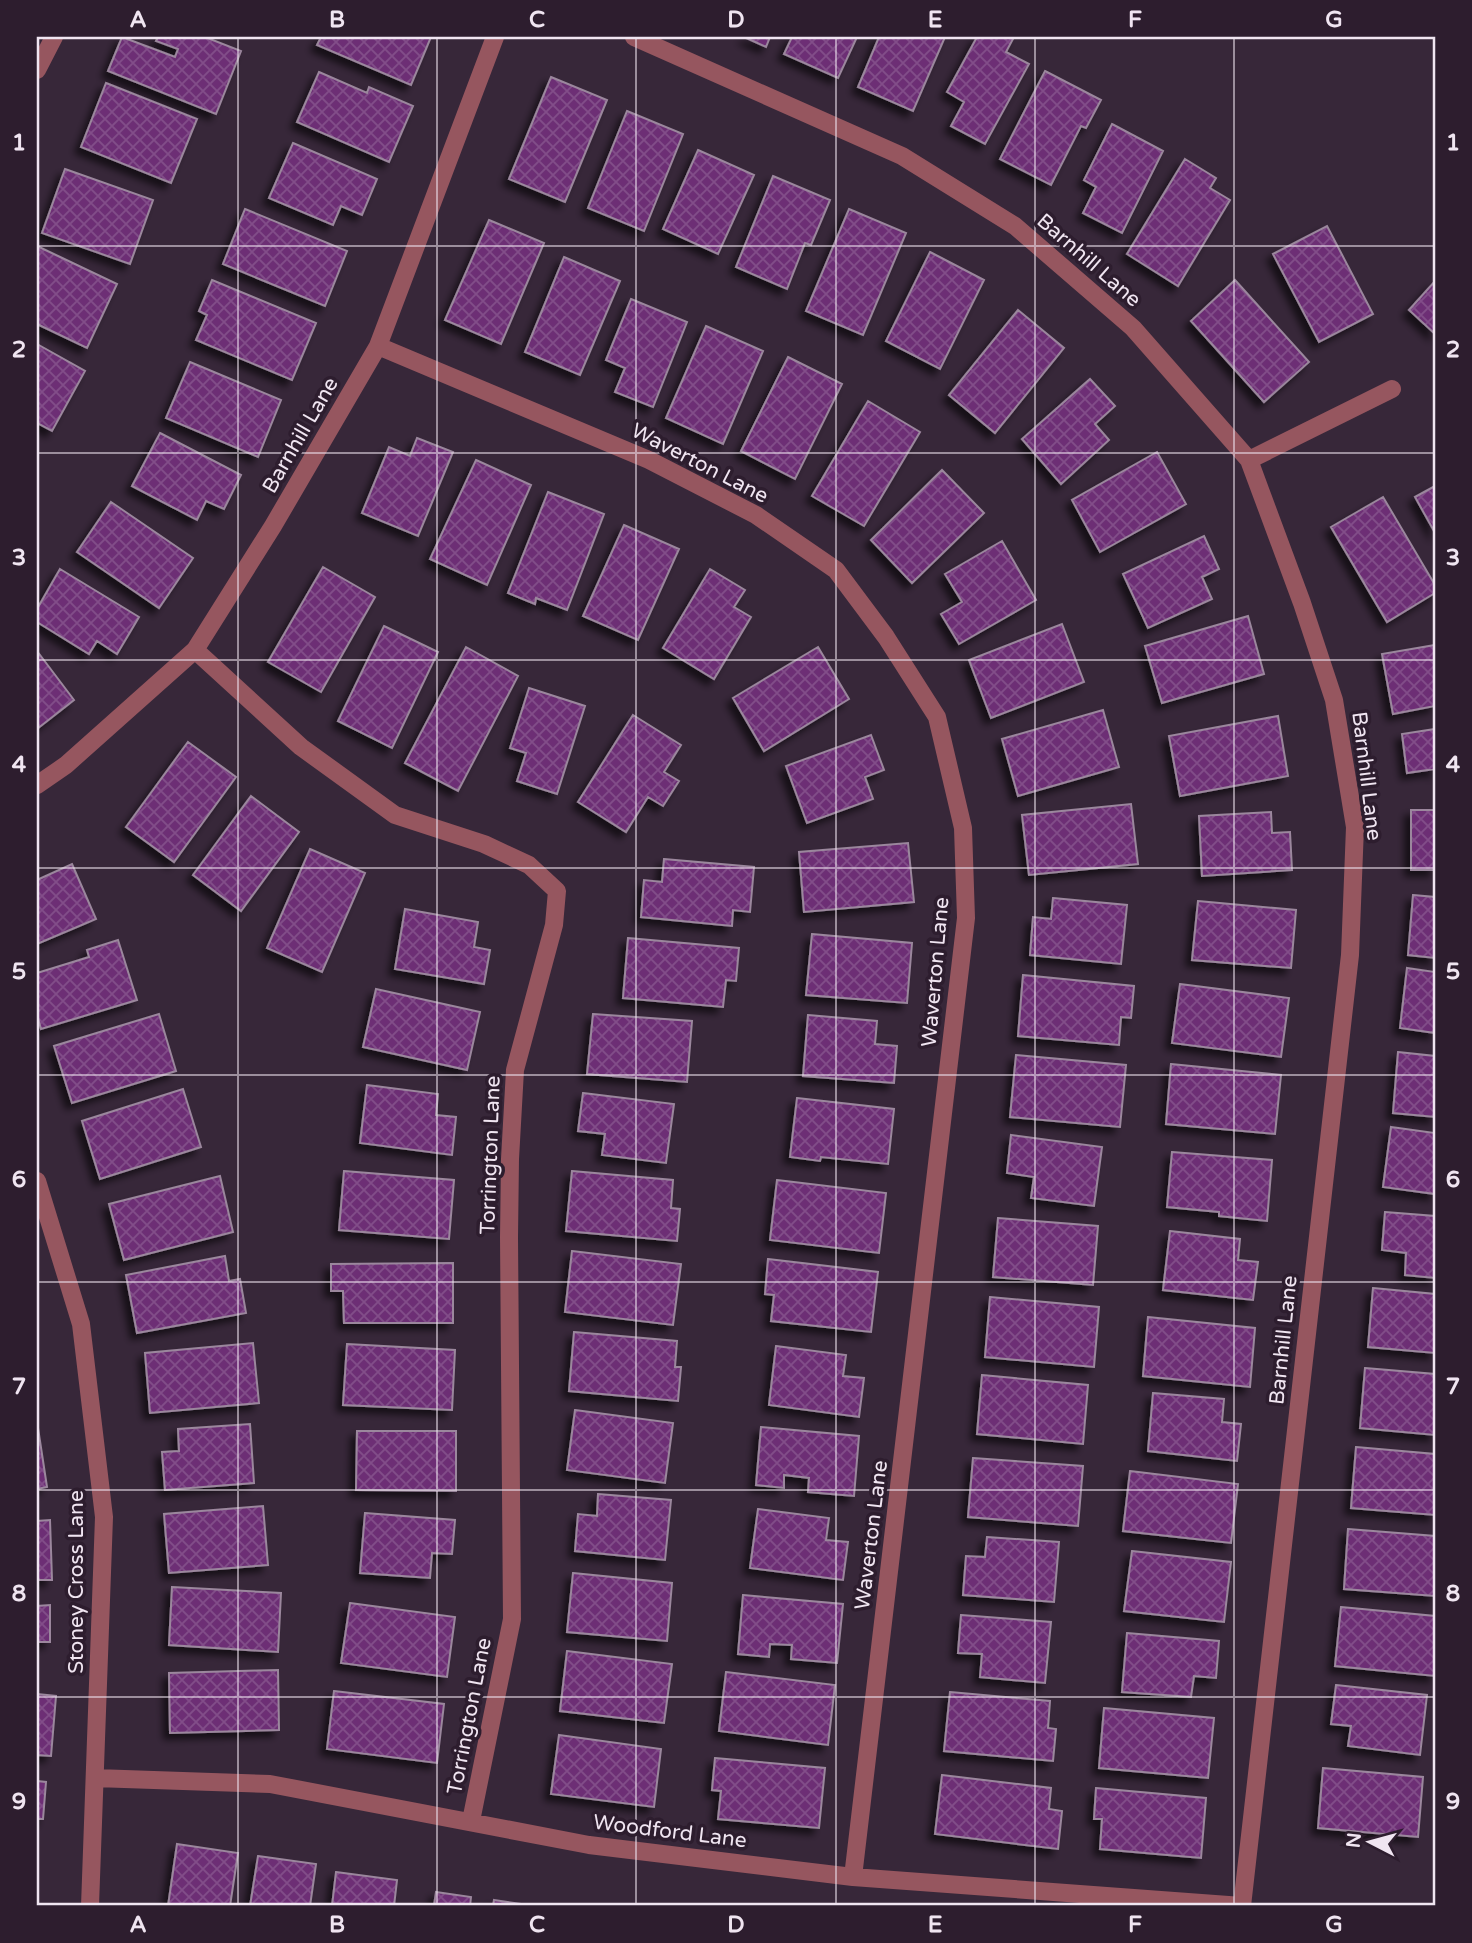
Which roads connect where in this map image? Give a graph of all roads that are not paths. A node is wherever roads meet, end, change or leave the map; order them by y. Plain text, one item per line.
1 (54, 37) edge
2 (495, 37) edge
3 (634, 37) edge
4 (37, 70) edge
5 (378, 346) junction
6 (1392, 389) dead end
7 (1249, 460) junction
8 (195, 650) junction
9 (37, 785) edge
10 (37, 1181) edge
11 (96, 1777) junction
12 (471, 1821) junction
13 (853, 1877) junction
14 (90, 1906) edge
15 (1242, 1906) edge

1 - 4 street
2 - 5 street, Barnhill Lane
3 - 7 street, Barnhill Lane
5 - 8 street, Barnhill Lane
5 - 13 street, Waverton Lane
6 - 7 street
7 - 15 street, Barnhill Lane
8 - 9 street, Barnhill Lane
8 - 12 street, Torrington Lane
10 - 11 street, Stoney Cross Lane
11 - 12 street, Woodford Lane
11 - 14 street, Stoney Cross Lane
12 - 13 street, Woodford Lane
13 - 15 street, Woodford Lane

